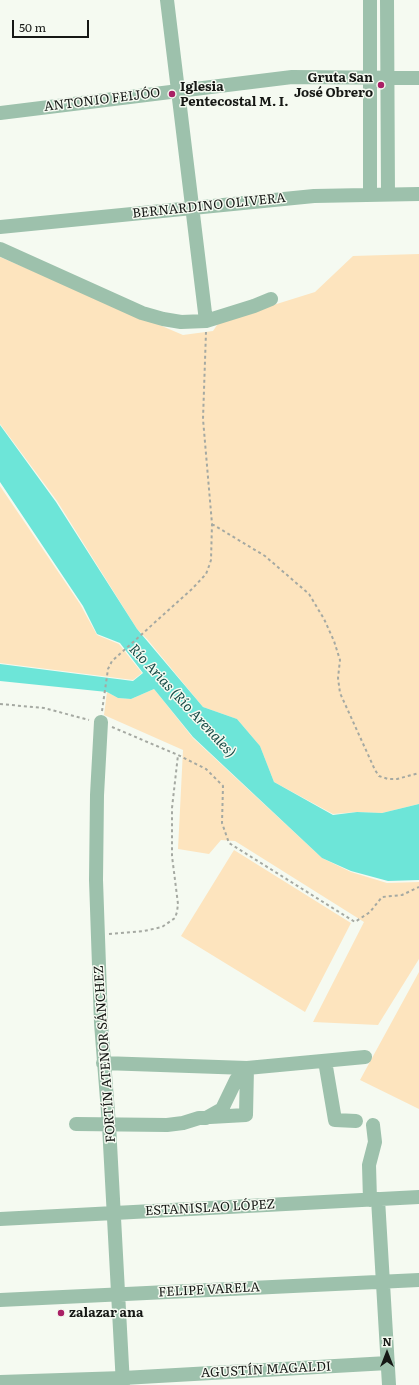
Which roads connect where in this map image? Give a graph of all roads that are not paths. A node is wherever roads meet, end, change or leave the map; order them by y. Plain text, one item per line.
1 (167, 0) edge
2 (370, 0) edge
3 (387, 0) edge
4 (371, 78) junction
5 (387, 78) junction
6 (419, 78) edge
7 (178, 91) junction
8 (0, 113) edge
9 (370, 194) junction
10 (388, 194) junction
11 (419, 194) edge
12 (192, 208) junction
13 (0, 227) edge
14 (0, 249) edge
15 (271, 299) dead end
16 (206, 322) junction
17 (101, 722) road end
18 (365, 1057) dead end
19 (325, 1061) junction
20 (103, 1063) junction
21 (247, 1068) junction
22 (206, 1118) junction
23 (356, 1122) dead end
24 (76, 1124) dead end
25 (109, 1125) junction
26 (373, 1125) dead end
27 (419, 1197) edge
28 (374, 1200) junction
29 (114, 1214) junction
30 (0, 1219) edge
31 (419, 1280) edge
32 (383, 1282) junction
33 (118, 1294) junction
34 (0, 1300) edge
35 (388, 1363) junction
36 (123, 1381) edge
37 (0, 1382) edge
38 (389, 1385) edge

1 - 7 street
2 - 4 street
3 - 5 street
4 - 5 street, ANTONIO FEIJÓO
4 - 7 street, ANTONIO FEIJÓO
4 - 9 street
5 - 6 street, ANTONIO FEIJÓO
5 - 10 street
7 - 8 street, ANTONIO FEIJÓO
7 - 12 street
9 - 10 street, BERNARDINO OLIVERA
9 - 12 street, BERNARDINO OLIVERA
10 - 11 street, BERNARDINO OLIVERA
12 - 13 street, BERNARDINO OLIVERA
12 - 16 street
14 - 16 street
15 - 16 street
17 - 20 street, FORTÍN ATENOR SÁNCHEZ
18 - 19 street
19 - 21 street
19 - 23 street
20 - 21 street
20 - 25 street, FORTÍN ATENOR SÁNCHEZ
21 - 22 street
21 - 22 street
22 - 25 street
24 - 25 street
25 - 29 street, FORTÍN ATENOR SÁNCHEZ
26 - 28 street
27 - 28 street, ESTANISLAO LÓPEZ
28 - 29 street, ESTANISLAO LÓPEZ
28 - 32 street
29 - 30 street, ESTANISLAO LÓPEZ
29 - 33 street, FORTÍN ATENOR SÁNCHEZ
31 - 32 street, FELIPE VARELA
32 - 33 street, FELIPE VARELA
32 - 35 street
33 - 34 street, FELIPE VARELA
33 - 36 street, FORTÍN ATENOR SÁNCHEZ
35 - 36 street, AGUSTÍN MAGALDI
35 - 38 street
36 - 37 street, AGUSTÍN MAGALDI

